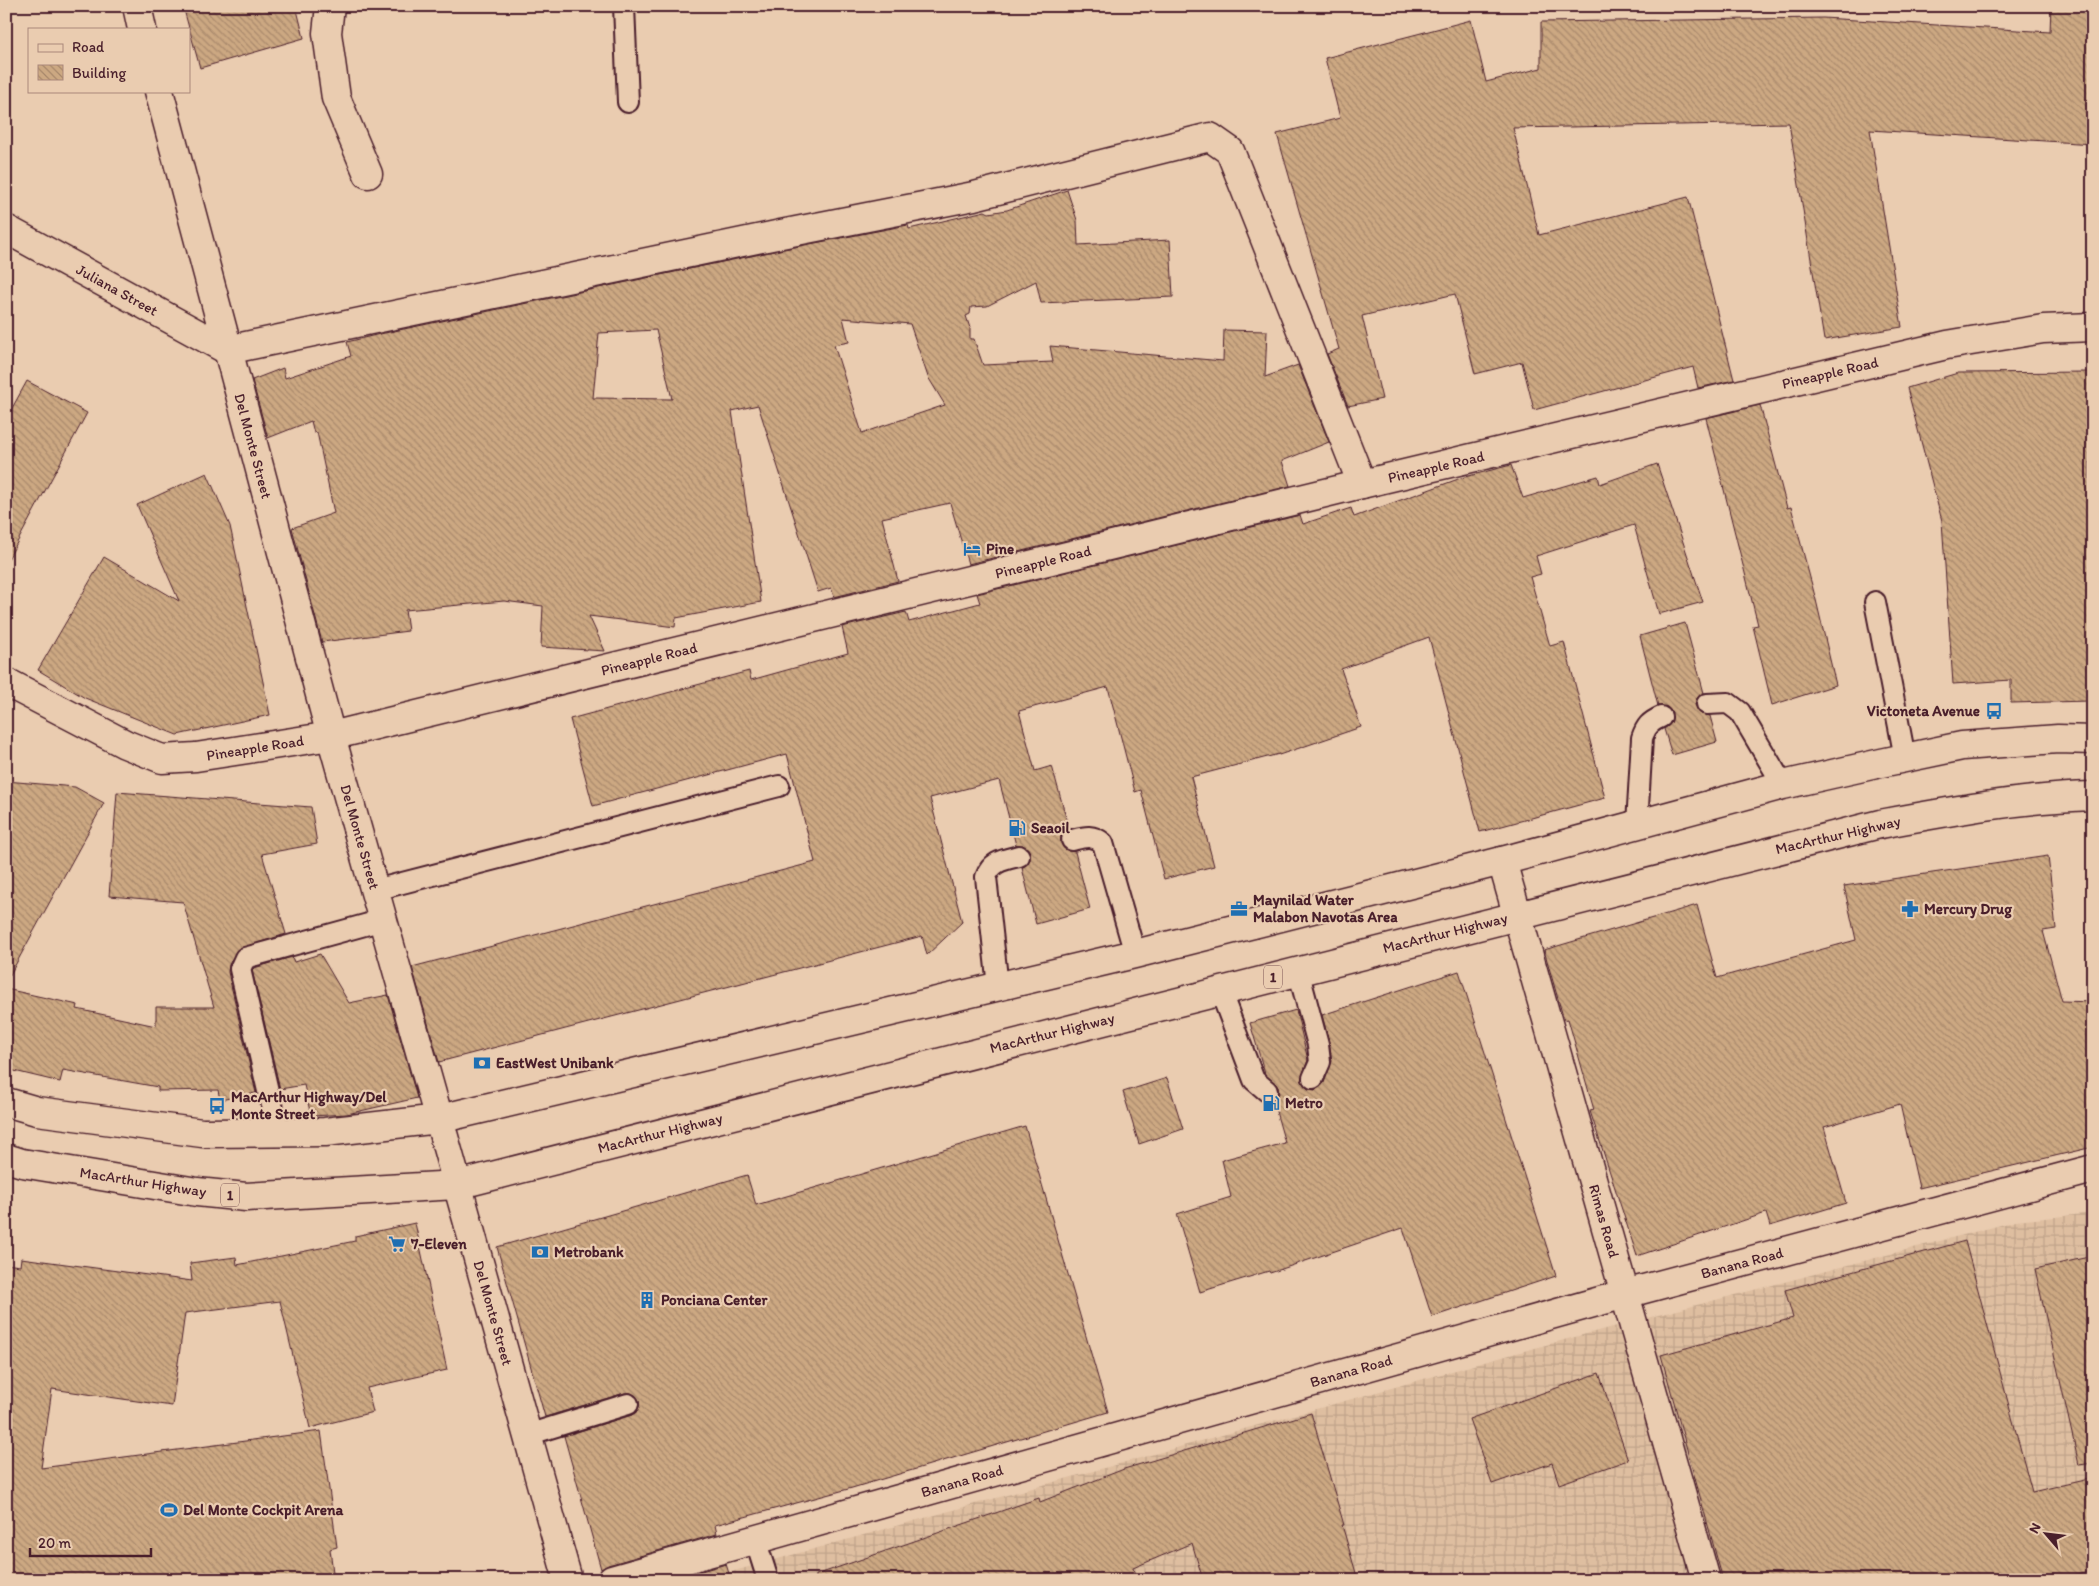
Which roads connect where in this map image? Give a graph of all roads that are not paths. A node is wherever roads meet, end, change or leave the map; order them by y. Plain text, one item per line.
1 (136, 6) edge
2 (330, 6) edge
3 (624, 6) edge
4 (142, 28) edge
5 (159, 92) edge
6 (628, 102) dead end
7 (368, 174) dead end
8 (6, 229) edge
9 (2093, 327) edge
10 (227, 350) junction
11 (1362, 484) junction
12 (1875, 602) dead end
13 (6, 682) edge
14 (1707, 704) dead end
15 (1661, 717) dead end
16 (331, 736) junction
17 (2093, 740) edge
18 (1905, 758) junction
19 (779, 786) dead end
20 (1783, 786) junction
21 (2093, 796) edge
22 (1637, 825) junction
23 (1072, 840) dead end
24 (1019, 856) dead end
25 (1502, 861) junction
26 (375, 890) junction
27 (1517, 915) junction
28 (383, 920) junction
29 (1135, 954) junction
30 (1298, 970) junction
31 (998, 987) junction
32 (1220, 990) junction
33 (1313, 1078) dead end
34 (1267, 1090) dead end
35 (6, 1102) edge
36 (438, 1118) junction
37 (280, 1132) junction
38 (6, 1158) edge
39 (2093, 1169) edge
40 (457, 1185) junction
41 (1624, 1294) junction
42 (628, 1404) dead end
43 (527, 1435) junction
44 (755, 1539) junction
45 (568, 1580) edge
46 (612, 1580) edge
47 (768, 1580) edge
48 (1706, 1580) edge

1 - 4 main road
2 - 7 main road
3 - 6 lane
5 - 10 main road, Del Monte Street
8 - 10 main road, Juliana Street
9 - 11 main road, Pineapple Road
10 - 11 main road
10 - 16 main road, Del Monte Street
11 - 16 main road, Pineapple Road
12 - 18 lane
13 - 16 main road, Pineapple Road
14 - 20 lane
15 - 22 lane
16 - 26 main road, Del Monte Street
17 - 18 main road
18 - 20 main road
19 - 26 lane
20 - 22 main road
21 - 27 main road, MacArthur Highway / 1
22 - 25 main road
23 - 29 lane
24 - 31 lane
25 - 27 main road, Rimas Road
25 - 29 main road
26 - 28 main road, Del Monte Street
27 - 30 main road, MacArthur Highway / 1
27 - 41 main road, Rimas Road
28 - 36 main road, Del Monte Street
28 - 37 lane
29 - 31 main road
30 - 32 main road, MacArthur Highway / 1
30 - 33 lane
31 - 36 main road
32 - 34 lane
32 - 40 main road, MacArthur Highway / 1
35 - 37 main road
36 - 37 main road
36 - 40 main road, Del Monte Street
38 - 40 main road, MacArthur Highway / 1
39 - 41 main road, Banana Road
40 - 43 main road, Del Monte Street
41 - 44 main road, Banana Road
41 - 48 main road, Rimas Road
42 - 43 lane
43 - 45 main road, Del Monte Street
44 - 46 main road, Banana Road
44 - 47 lane

